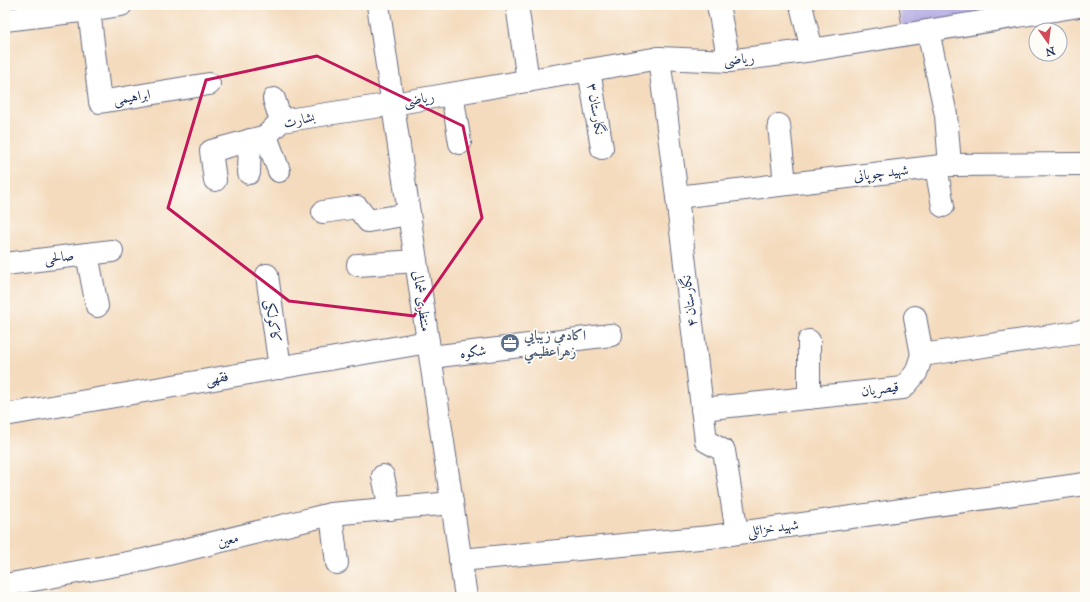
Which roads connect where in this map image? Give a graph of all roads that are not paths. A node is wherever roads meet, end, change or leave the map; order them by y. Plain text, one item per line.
1 (120, 5) edge
2 (378, 5) edge
3 (517, 5) edge
4 (718, 5) edge
5 (801, 5) edge
6 (1085, 5) edge
7 (89, 10) junction
8 (5, 20) edge
9 (928, 31) junction
10 (812, 50) junction
11 (659, 58) junction
12 (729, 61) junction
13 (589, 70) junction
14 (528, 81) junction
15 (209, 84) dead end
16 (452, 94) junction
17 (274, 99) dead end
18 (393, 104) junction
19 (779, 124) dead end
20 (266, 132) junction
21 (460, 143) dead end
22 (602, 148) dead end
23 (1085, 164) edge
24 (943, 166) junction
25 (279, 171) dead end
26 (249, 173) dead end
27 (214, 180) dead end
28 (785, 184) junction
29 (677, 197) junction
30 (943, 206) dead end
31 (323, 212) dead end
32 (409, 214) junction
33 (112, 251) dead end
34 (87, 254) junction
35 (416, 261) junction
36 (5, 264) edge
37 (358, 265) dead end
38 (267, 275) dead end
39 (97, 306) dead end
40 (915, 317) dead end
41 (1085, 331) edge
42 (611, 335) dead end
43 (809, 341) dead end
44 (429, 350) junction
45 (922, 354) junction
46 (280, 368) junction
47 (809, 398) junction
48 (702, 409) junction
49 (5, 415) edge
50 (382, 476) dead end
51 (1085, 484) edge
52 (452, 503) junction
53 (390, 509) junction
54 (331, 514) junction
55 (737, 533) junction
56 (460, 560) junction
57 (338, 563) dead end
58 (5, 585) edge
59 (466, 597) edge

1 - 7 street
2 - 18 street, منتظری شمالی
3 - 14 street
4 - 12 street
5 - 10 street
6 - 9 street, ریاضی
7 - 8 street
7 - 15 street, ابراهیمی
9 - 10 street, ریاضی
9 - 24 street
10 - 12 street, ریاضی
11 - 12 street, ریاضی
11 - 13 street, ریاضی
11 - 29 street, نگارستان ۴
13 - 14 street, ریاضی
13 - 22 street, نگارستان ۳
14 - 16 street, ریاضی
16 - 18 street, ریاضی
16 - 21 street
17 - 20 street
18 - 20 street, بشارت
18 - 32 street, منتظری شمالی
19 - 28 street
20 - 25 street
20 - 26 street
20 - 27 street, بشارت
23 - 24 street, شهید چوپانی
24 - 28 street, شهید چوپانی
24 - 30 street
28 - 29 street, شهید چوپانی
29 - 48 street, نگارستان ۴
31 - 32 street
32 - 35 street, منتظری شمالی
33 - 34 street, صالحی
34 - 36 street, صالحی
34 - 39 street
35 - 37 street
35 - 44 street, منتظری شمالی
38 - 46 street, کاکولکی
40 - 45 street
41 - 45 street
42 - 44 street, شکوه
43 - 47 street
44 - 46 street, فقهی
44 - 52 street, منتظری شمالی
45 - 47 street, قیصریان
46 - 49 street, فقهی
47 - 48 street, قیصریان
48 - 55 street, نگارستان ۴
50 - 53 street
51 - 55 street, شهید خزائلی
52 - 53 street, معین
52 - 56 street, منتظری شمالی
53 - 54 street, معین
54 - 57 street
54 - 58 street, معین
55 - 56 street, شهید خزائلی
56 - 59 street, منتظری شمالی

